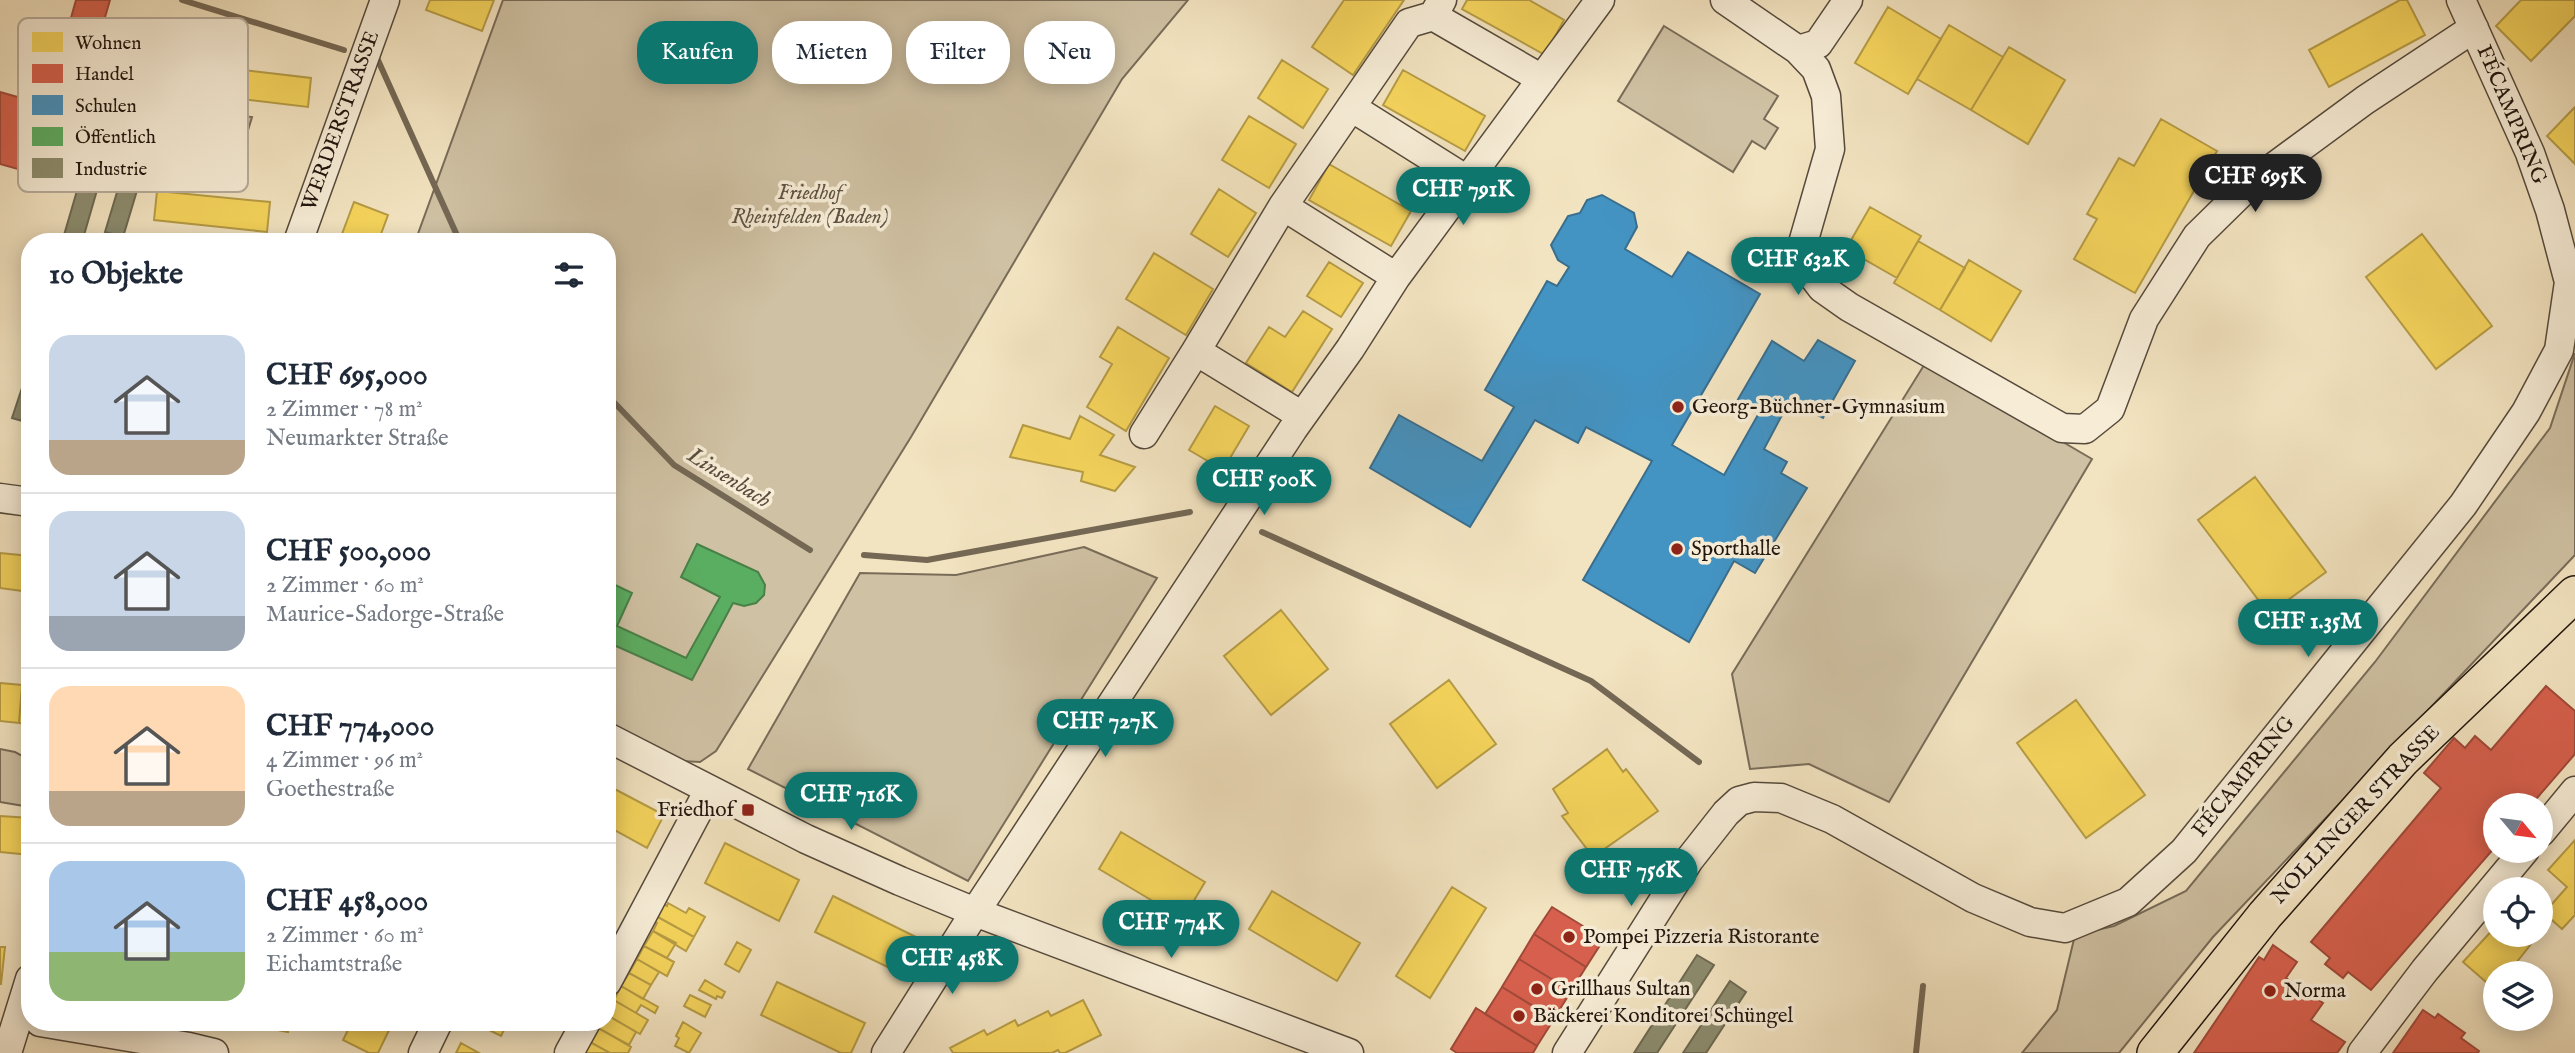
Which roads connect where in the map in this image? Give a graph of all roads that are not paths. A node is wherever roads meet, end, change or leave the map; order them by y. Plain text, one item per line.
1 (385, 0) edge
2 (1600, 0) edge
3 (1725, 0) edge
4 (1848, 0) edge
5 (2461, 0) edge
6 (1438, 8) edge
7 (2474, 28) junction
8 (1798, 50) junction
9 (1542, 79) junction
10 (1350, 107) junction
11 (1467, 180) junction
12 (1283, 206) junction
13 (301, 233) edge
14 (1396, 277) junction
15 (1196, 351) junction
16 (1302, 416) junction
17 (1144, 434) dead end
18 (0, 498) edge
19 (21, 501) edge
20 (2575, 594) edge
21 (616, 742) edge
22 (709, 790) junction
23 (2575, 791) edge
24 (2553, 818) edge
25 (2514, 863) edge
26 (975, 912) junction
27 (616, 965) edge
28 (21, 1021) edge
29 (119, 1031) edge
30 (434, 1031) edge
31 (581, 1031) edge
32 (200, 1041) edge
33 (7, 1053) edge
34 (423, 1053) edge
35 (569, 1053) edge
36 (886, 1053) edge
37 (1349, 1053) edge
38 (1567, 1053) edge
39 (2155, 1053) edge
40 (2362, 1053) edge

1 - 13 street, WERDERSTRASSE
2 - 9 street
3 - 8 street
4 - 8 street
5 - 7 street, FÉCAMPRING
6 - 9 street
6 - 10 street
7 - 8 street
7 - 38 street, FÉCAMPRING
9 - 11 street
10 - 11 street
10 - 12 street
11 - 14 street
12 - 14 street
12 - 15 street
14 - 16 street
15 - 16 street
15 - 17 street
16 - 26 street
18 - 19 street
20 - 39 main road, NOLLINGER STRASSE
21 - 22 street
22 - 26 street
22 - 27 street
23 - 24 street
25 - 40 street
26 - 36 street
26 - 37 street
28 - 33 street
29 - 32 street
30 - 34 street
31 - 35 street

